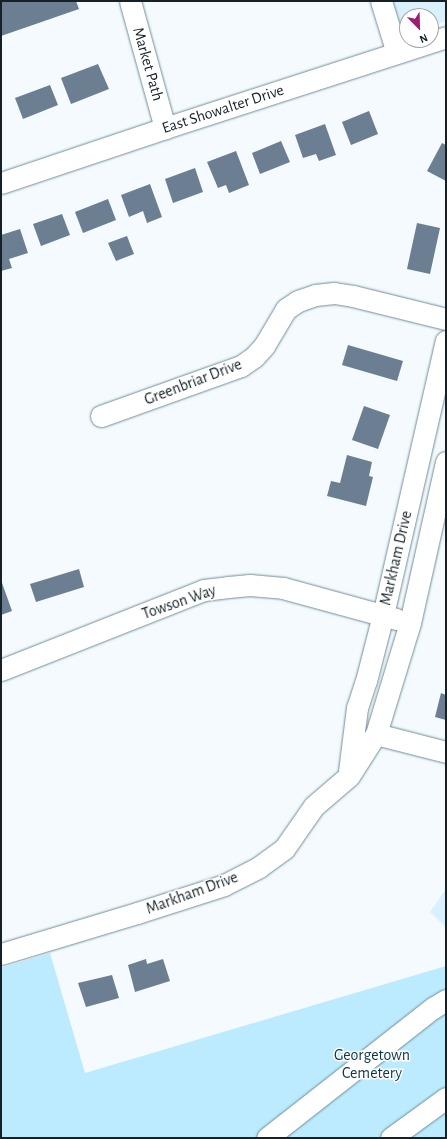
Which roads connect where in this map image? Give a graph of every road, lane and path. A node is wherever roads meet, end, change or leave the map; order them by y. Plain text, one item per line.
1 (130, 1) edge
2 (381, 1) edge
3 (446, 38) edge
4 (397, 53) junction
5 (166, 128) junction
6 (1, 183) edge
7 (446, 319) edge
8 (446, 341) edge
9 (101, 416) dead end
10 (446, 462) edge
11 (383, 615) junction
12 (410, 623) junction
13 (1, 670) edge
14 (376, 734) junction
15 (446, 752) edge
16 (349, 776) junction
17 (1, 954) edge
18 (446, 1000) edge
19 (446, 1098) edge
20 (267, 1138) edge
21 (391, 1138) edge

1 - 5 street, Market Path
2 - 4 street
3 - 4 street, East Showalter Drive
4 - 5 street, East Showalter Drive
5 - 6 street, East Showalter Drive
7 - 9 street, Greenbriar Drive
8 - 11 street, Markham Drive
10 - 12 street, Markham Drive
11 - 12 street, Towson Way
11 - 13 street, Towson Way
11 - 16 street, Markham Drive
12 - 14 street, Markham Drive
14 - 15 street
14 - 16 street, Markham Drive
16 - 17 street, Markham Drive
18 - 20 street
19 - 21 street

